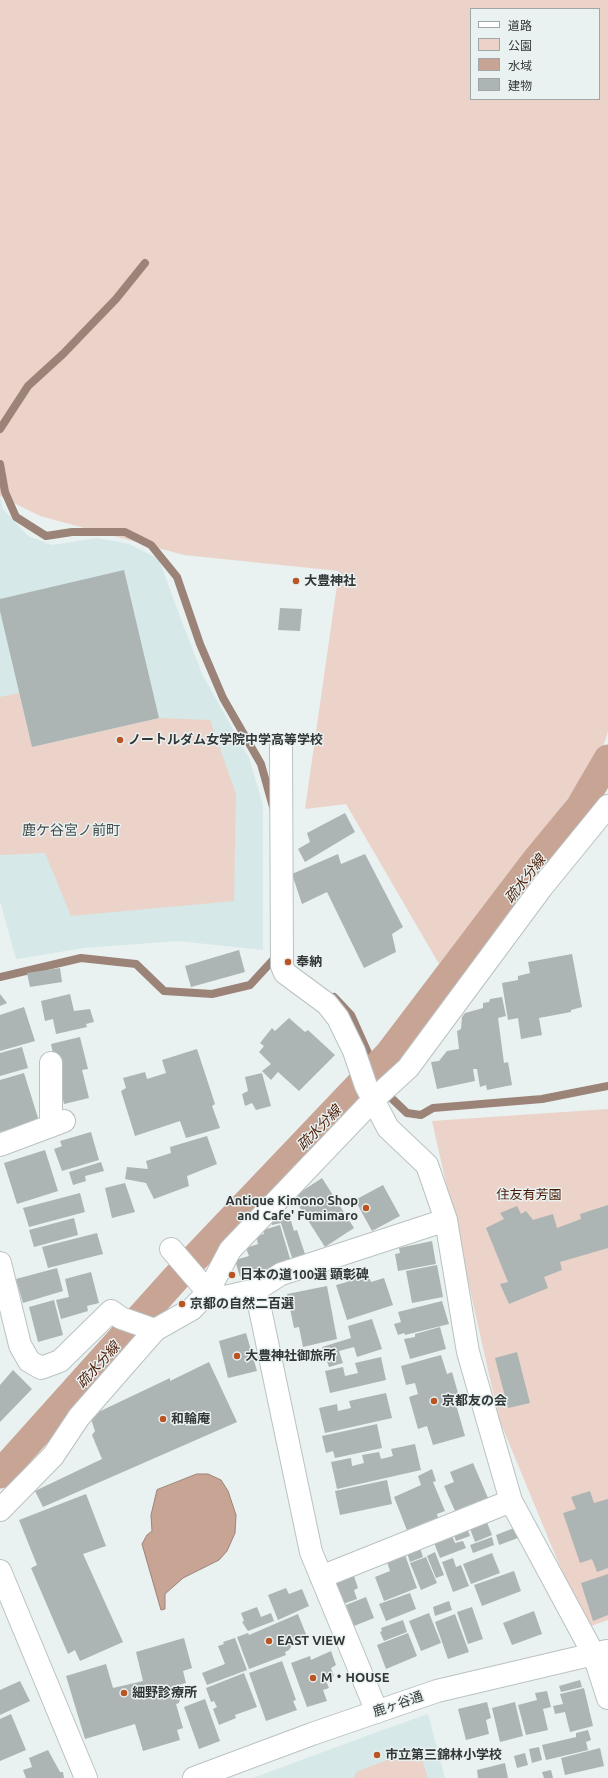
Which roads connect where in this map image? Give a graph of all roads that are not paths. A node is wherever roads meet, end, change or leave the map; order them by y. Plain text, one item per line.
1 (282, 747) dead end
2 (608, 806) edge
3 (51, 1063) dead end
4 (369, 1093) junction
5 (0, 1145) edge
6 (446, 1220) junction
7 (180, 1260) dead end
8 (2, 1276) edge
9 (256, 1290) junction
10 (208, 1292) junction
11 (150, 1328) junction
12 (511, 1501) junction
13 (0, 1510) edge
14 (0, 1571) edge
15 (321, 1577) junction
16 (601, 1653) edge
17 (608, 1698) edge
18 (377, 1712) junction
19 (86, 1778) edge
20 (194, 1778) edge

1 - 4 street
2 - 4 street
3 - 5 street
4 - 6 street
4 - 10 street
6 - 9 street
6 - 12 street
7 - 10 street
8 - 11 street
9 - 10 street
9 - 15 street
10 - 11 street
11 - 13 street
12 - 15 street
12 - 16 street
14 - 19 street
15 - 18 street
16 - 17 street
16 - 18 street, 鹿ヶ谷通
18 - 20 street, 鹿ヶ谷通

